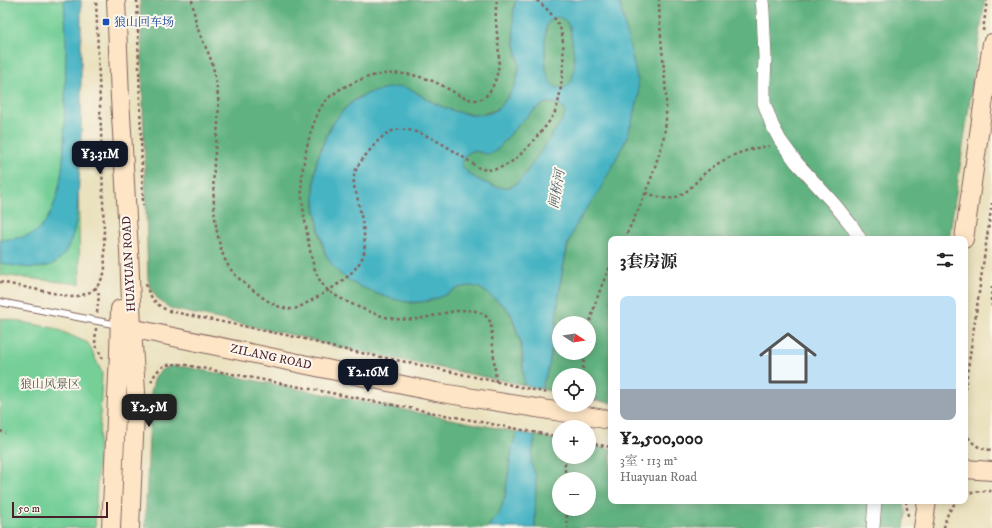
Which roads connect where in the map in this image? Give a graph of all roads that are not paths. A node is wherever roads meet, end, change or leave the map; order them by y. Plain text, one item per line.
1 (108, 0) edge
2 (116, 0) edge
3 (762, 0) edge
4 (992, 43) edge
5 (858, 236) edge
6 (964, 236) edge
7 (0, 302) edge
8 (126, 327) junction
9 (608, 420) edge
10 (968, 469) edge
11 (992, 471) edge
12 (875, 504) edge
13 (925, 504) edge
14 (915, 524) edge
15 (111, 528) edge
16 (130, 528) edge
17 (873, 528) edge

1 - 8 main road, HUAYUAN ROAD
2 - 8 main road, HUAYUAN ROAD
3 - 5 street
4 - 6 main road
7 - 8 lane
8 - 9 main road, ZILANG ROAD
8 - 15 main road, HUAYUAN ROAD
8 - 16 main road, HUAYUAN ROAD
10 - 11 main road
12 - 17 street
13 - 14 main road

